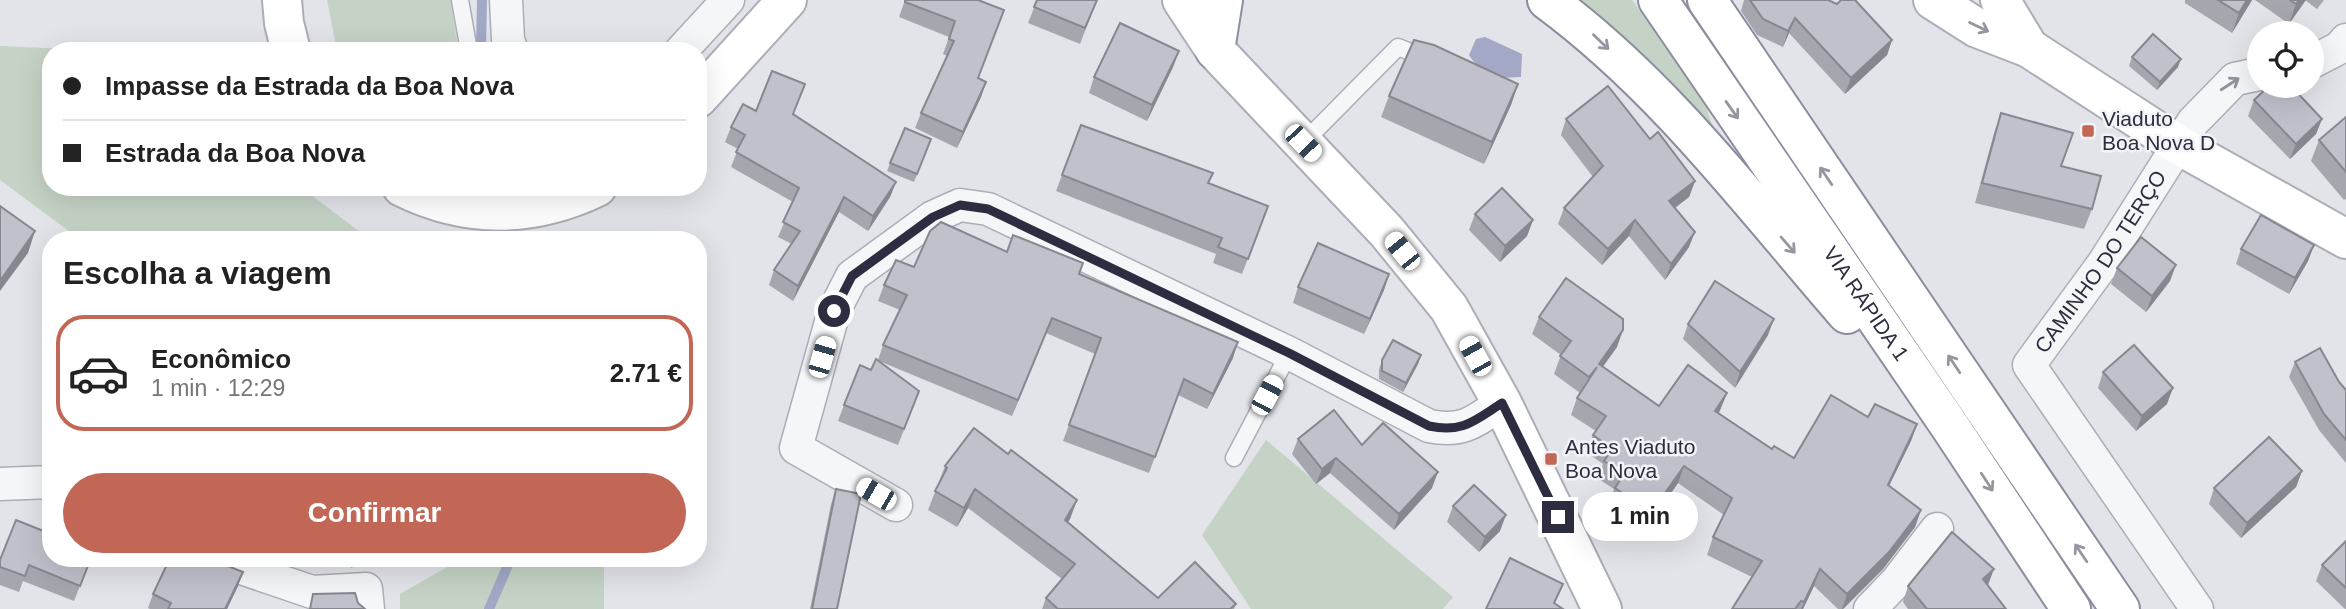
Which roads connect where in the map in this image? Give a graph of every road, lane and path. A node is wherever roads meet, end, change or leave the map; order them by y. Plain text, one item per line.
1 (282, 0) edge
2 (460, 0) edge
3 (506, 0) edge
4 (728, 0) edge
5 (787, 0) edge
6 (1182, 0) edge
7 (1223, 0) edge
8 (1547, 0) edge
9 (1658, 0) edge
10 (1707, 0) edge
11 (1933, 0) edge
12 (2000, 0) edge
13 (2346, 40) edge
14 (289, 42) edge
15 (467, 42) edge
16 (509, 42) edge
17 (689, 42) edge
18 (2029, 48) junction
19 (1215, 50) junction
20 (2324, 56) edge
21 (1423, 57) edge
22 (2247, 76) edge
23 (707, 87) edge
24 (1303, 143) junction
25 (2180, 145) junction
26 (420, 196) edge
27 (578, 196) edge
28 (2346, 239) edge
29 (1289, 353) junction
30 (1502, 403) junction
31 (1950, 425) junction
32 (1234, 458) dead end
33 (42, 482) edge
34 (0, 484) edge
35 (896, 505) dead end
36 (1937, 529) dead end
37 (238, 567) edge
38 (1874, 608) edge
39 (368, 609) edge
40 (1602, 609) edge
41 (2071, 609) edge
42 (2120, 609) edge
43 (2197, 609) edge

1 - 14 main road
2 - 15 lane
3 - 16 street
4 - 17 street
5 - 23 main road
6 - 19 main road
7 - 19 main road
8 -> 31 main road
9 -> 31 main road, VIA RÁPIDA 1
42 -> 10 main road, VIA RÁPIDA 1
11 -> 18 main road
12 - 18 main road
13 - 20 street
18 - 25 main road
19 - 24 main road
21 - 24 lane
25 -> 22 street, CAMINHO DO TERÇO
24 - 30 main road
25 - 28 main road
25 - 43 street, CAMINHO DO TERÇO
26 - 27 main road
29 - 30 street
29 - 32 lane
29 - 35 street
30 - 40 main road
31 -> 41 main road, VIA RÁPIDA 1
33 - 34 street
36 - 38 street
37 - 39 street

